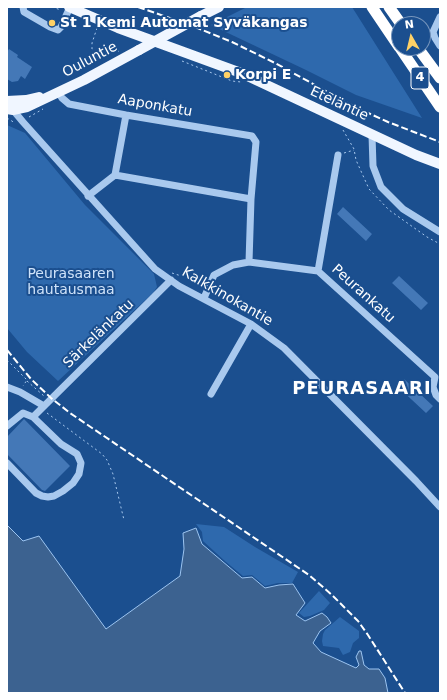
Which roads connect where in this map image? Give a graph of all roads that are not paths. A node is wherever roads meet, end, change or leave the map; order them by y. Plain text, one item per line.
1 (23, 7) edge
2 (219, 7) edge
3 (372, 7) edge
4 (389, 7) edge
5 (69, 9) edge
6 (395, 16) edge
7 (440, 17) edge
8 (391, 35) edge
9 (440, 46) edge
10 (405, 56) edge
11 (424, 56) edge
12 (440, 78) edge
13 (58, 92) junction
14 (9, 105) edge
15 (440, 107) edge
16 (126, 115) junction
17 (372, 135) junction
18 (338, 155) road end
19 (440, 164) edge
20 (115, 175) junction
21 (88, 196) junction
22 (250, 199) junction
23 (440, 232) edge
24 (249, 262) junction
25 (318, 271) junction
26 (171, 280) junction
27 (204, 298) junction
28 (251, 324) junction
29 (438, 375) edge
30 (7, 387) edge
31 (211, 394) dead end
32 (440, 399) edge
33 (42, 407) junction
34 (32, 417) junction
35 (7, 426) edge
36 (7, 463) edge
37 (440, 507) edge

1 - 5 street
2 - 13 main road, Ouluntie, bridge
3 - 8 highway, 4
4 - 6 highway
5 - 17 main road, Eteläntie
7 - 9 street
10 - 15 highway, 4
11 - 12 highway, 4
13 - 14 main road, Ouluntie
13 - 16 street, Aaponkatu
14 - 21 street, Kalkkinokantie
16 - 20 street
16 - 22 street, Aaponkatu
17 - 19 main road, Eteläntie
17 - 23 street
18 - 25 street
20 - 21 street
20 - 22 street
21 - 26 street, Kalkkinokantie
22 - 24 street
24 - 25 street, Peurankatu
24 - 27 street, Peurankatu
25 - 29 street, Peurankatu
26 - 27 street, Kalkkinokantie
26 - 33 street, Särkelänkatu
27 - 28 street, Kalkkinokantie
28 - 31 street
28 - 37 street, Kalkkinokantie
29 - 32 street, Peurankatu
30 - 33 street
33 - 34 street, Särkelänkatu
34 - 35 street
34 - 36 street

